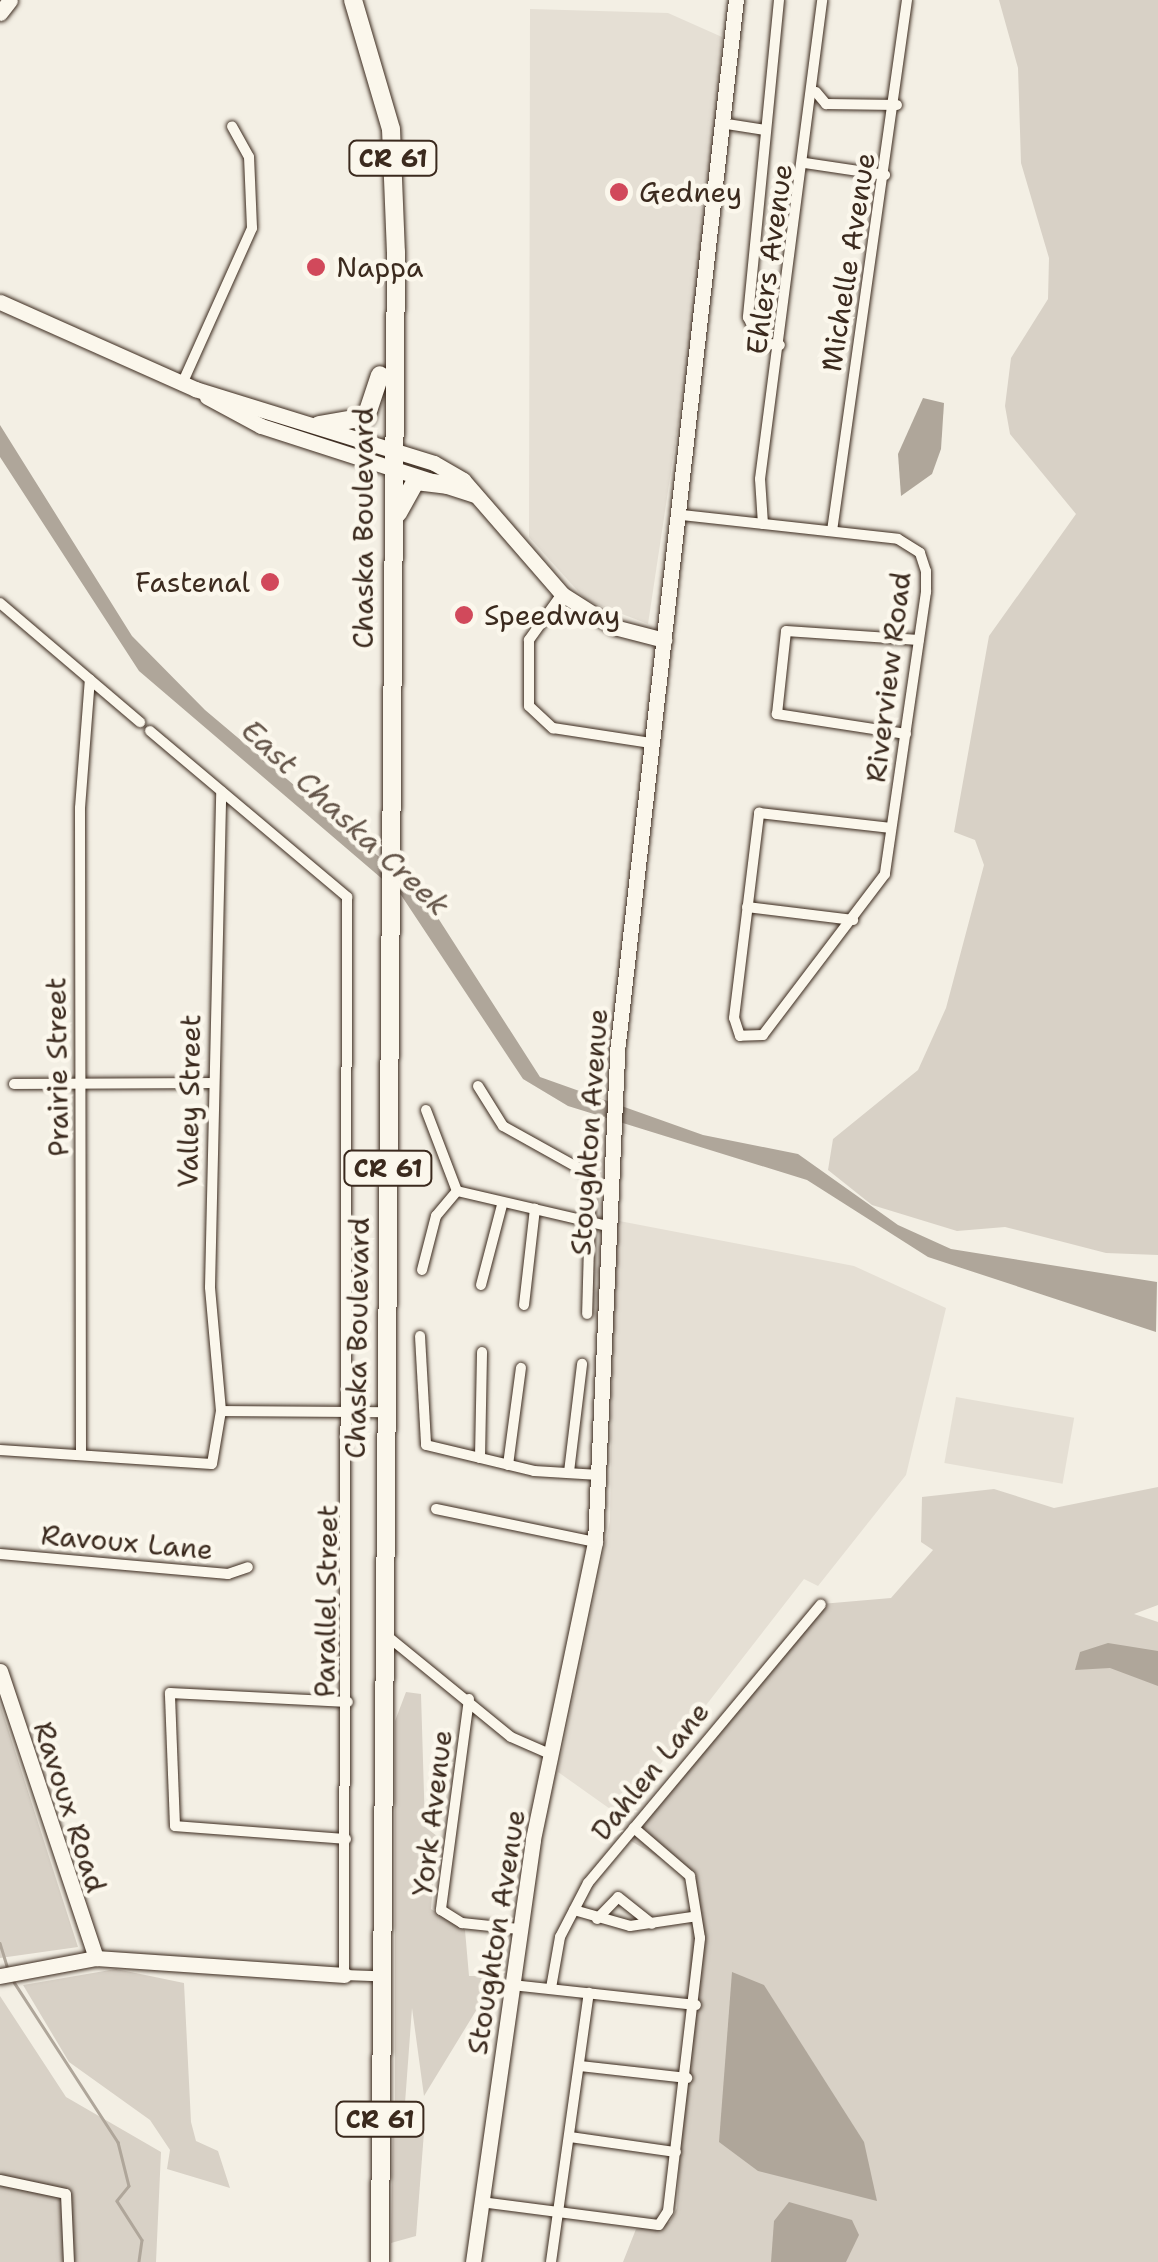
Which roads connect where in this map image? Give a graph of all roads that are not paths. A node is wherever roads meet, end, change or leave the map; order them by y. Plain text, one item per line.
1 (10, 0) edge
2 (353, 0) edge
3 (736, 0) edge
4 (779, 0) edge
5 (822, 0) edge
6 (907, 0) edge
7 (0, 13) edge
8 (815, 91) junction
9 (897, 105) junction
10 (727, 124) junction
11 (232, 126) dead end
12 (764, 130) junction
13 (805, 164) junction
14 (885, 174) junction
15 (0, 302) edge
16 (392, 322) junction
17 (780, 345) junction
18 (189, 387) junction
19 (319, 425) junction
20 (391, 454) junction
21 (448, 485) junction
22 (474, 495) junction
23 (682, 515) junction
24 (763, 524) junction
25 (832, 530) junction
26 (391, 563) junction
27 (562, 594) junction
28 (0, 603) edge
29 (664, 640) junction
30 (919, 640) junction
31 (90, 679) junction
32 (140, 722) dead end
33 (150, 731) dead end
34 (906, 734) junction
35 (651, 743) junction
36 (222, 791) junction
37 (891, 828) junction
38 (747, 907) junction
39 (853, 920) junction
40 (80, 1080) junction
41 (211, 1083) junction
42 (14, 1084) dead end
43 (478, 1086) dead end
44 (426, 1110) dead end
45 (458, 1192) junction
46 (502, 1206) junction
47 (535, 1209) junction
48 (588, 1226) junction
49 (608, 1226) junction
50 (422, 1270) dead end
51 (481, 1285) dead end
52 (524, 1305) dead end
53 (586, 1314) dead end
54 (420, 1336) dead end
55 (482, 1352) dead end
56 (582, 1364) dead end
57 (520, 1368) dead end
58 (221, 1411) junction
59 (382, 1412) junction
60 (350, 1413) junction
61 (0, 1450) edge
62 (81, 1454) junction
63 (480, 1458) junction
64 (508, 1466) junction
65 (569, 1472) junction
66 (599, 1474) junction
67 (436, 1508) dead end
68 (595, 1542) junction
69 (0, 1554) edge
70 (248, 1568) dead end
71 (820, 1604) dead end
72 (382, 1631) junction
73 (0, 1671) edge
74 (470, 1699) junction
75 (348, 1702) junction
76 (550, 1754) junction
77 (634, 1828) junction
78 (346, 1839) junction
79 (574, 1910) junction
80 (692, 1917) junction
81 (597, 1919) junction
82 (652, 1924) junction
83 (519, 1929) junction
84 (96, 1958) junction
85 (344, 1975) junction
86 (0, 1976) edge
87 (378, 1976) junction
88 (512, 1985) junction
89 (551, 1988) junction
90 (588, 1993) junction
91 (696, 2005) junction
92 (580, 2066) junction
93 (686, 2078) junction
94 (570, 2137) junction
95 (676, 2152) junction
96 (0, 2180) edge
97 (481, 2202) junction
98 (557, 2213) junction
99 (69, 2262) edge
100 (380, 2262) edge
101 (472, 2262) edge
102 (551, 2262) edge

1 - 7 street
2 - 16 main road, Chaska Boulevard / CR 61
3 - 10 street, Stoughton Avenue
4 - 12 street
5 - 8 street, Ehlers Avenue
6 - 9 street, Michelle Avenue
8 - 9 street
8 - 13 street, Ehlers Avenue
9 - 14 street, Michelle Avenue
10 - 12 street
10 - 23 street, Stoughton Avenue
11 - 18 street
12 - 17 street
13 - 14 street
13 - 17 street, Ehlers Avenue
14 - 25 street, Michelle Avenue
15 - 18 street
16 - 19 main road
16 - 20 main road, Chaska Boulevard / CR 61
17 - 24 street, Ehlers Avenue
18 - 19 street
18 - 20 street
19 - 20 street
20 - 21 street
20 - 22 street
20 - 26 main road, Chaska Boulevard / CR 61
21 - 22 street
21 - 26 main road
22 - 27 street
23 - 24 street, Riverview Road
23 - 29 street, Stoughton Avenue
24 - 25 street, Riverview Road
25 - 30 street, Riverview Road
26 - 59 main road, Chaska Boulevard / CR 61
27 - 29 street
27 - 35 street
28 - 31 street
29 - 35 street, Stoughton Avenue
30 - 34 street, Riverview Road
30 - 34 street
31 - 32 street
31 - 40 street, Prairie Street
33 - 36 street
34 - 37 street, Riverview Road
35 - 49 street, Stoughton Avenue
36 - 41 street, Valley Street
36 - 60 street, Parallel Street
37 - 38 street
37 - 39 street, Riverview Road
38 - 39 street
38 - 39 street, Riverview Road
40 - 41 street
40 - 42 street
40 - 62 street, Prairie Street
41 - 58 street, Valley Street
43 - 48 street
44 - 45 street
45 - 46 street
45 - 50 street
46 - 47 street
46 - 51 street
47 - 48 street
47 - 52 street
48 - 49 street
48 - 53 street
49 - 66 street, Stoughton Avenue
54 - 63 street
55 - 63 street
56 - 65 street
57 - 64 street
58 - 60 street
58 - 62 street, Valley Street
59 - 60 street
59 - 72 main road, Chaska Boulevard / CR 61
60 - 75 street, Parallel Street
61 - 62 street
63 - 64 street
64 - 65 street
65 - 66 street
66 - 68 street, Stoughton Avenue
67 - 68 street
68 - 76 street, Stoughton Avenue
69 - 70 street, Ravoux Lane
71 - 77 street, Dahlen Lane
72 - 74 street
72 - 87 main road, Chaska Boulevard / CR 61
73 - 84 street, Ravoux Road
74 - 76 street
74 - 83 street, York Avenue
75 - 78 street, Parallel Street
75 - 78 street
76 - 83 street, Stoughton Avenue
77 - 79 street, Dahlen Lane
77 - 80 street
78 - 85 street, Parallel Street
79 - 81 street
79 - 89 street, Dahlen Lane
80 - 82 street
80 - 91 street
81 - 82 street
81 - 82 street
83 - 88 street, Stoughton Avenue
84 - 85 street
84 - 86 street
85 - 87 street
87 - 100 main road, Chaska Boulevard / CR 61
88 - 89 street
88 - 97 street, Stoughton Avenue
89 - 90 street
90 - 91 street
90 - 92 street
91 - 93 street
92 - 93 street
92 - 94 street
93 - 95 street
94 - 95 street
94 - 98 street
95 - 98 street
96 - 99 street
97 - 98 street
97 - 101 street, Stoughton Avenue
98 - 102 street

